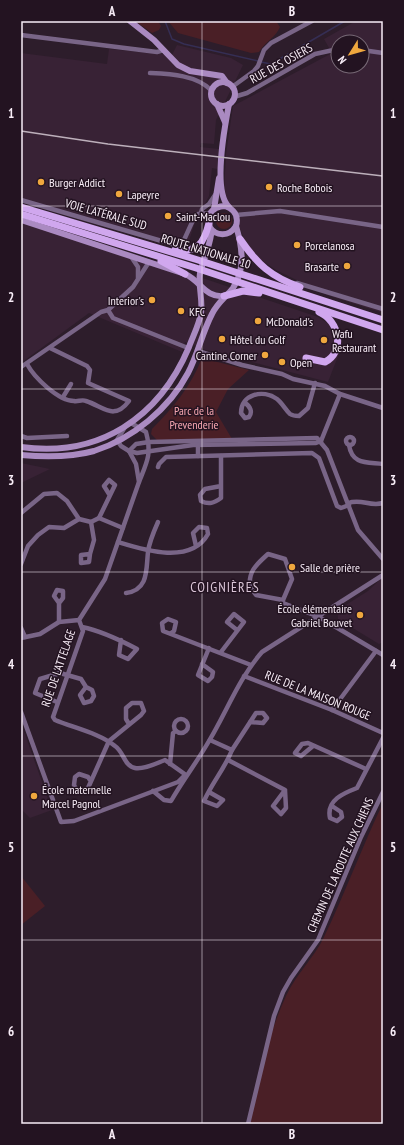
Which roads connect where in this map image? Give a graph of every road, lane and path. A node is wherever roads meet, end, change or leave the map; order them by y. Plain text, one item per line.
1 (130, 21) edge
2 (312, 21) edge
3 (21, 35) edge
4 (164, 50) junction
5 (330, 51) edge
6 (370, 51) edge
7 (383, 53) edge
8 (150, 73) dead end
9 (214, 74) junction
10 (218, 83) junction
11 (229, 85) junction
12 (211, 90) junction
13 (234, 97) junction
14 (217, 104) junction
15 (229, 104) junction
16 (226, 122) junction
17 (220, 171) junction
18 (215, 193) junction
19 (21, 200) edge
20 (21, 207) edge
21 (229, 207) junction
22 (212, 211) junction
23 (201, 213) junction
24 (21, 214) edge
25 (236, 215) junction
26 (194, 218) junction
27 (21, 220) edge
28 (209, 223) junction
29 (236, 226) junction
30 (383, 227) edge
31 (240, 239) junction
32 (158, 248) junction
33 (154, 256) junction
34 (131, 257) junction
35 (149, 262) junction
36 (204, 262) junction
37 (201, 270) junction
38 (239, 273) junction
39 (185, 274) junction
40 (273, 274) junction
41 (138, 280) junction
42 (236, 281) junction
43 (201, 286) junction
44 (271, 293) junction
45 (224, 296) junction
46 (324, 300) junction
47 (315, 308) junction
48 (383, 309) edge
49 (108, 310) junction
50 (383, 320) edge
51 (383, 330) edge
52 (50, 348) junction
53 (188, 348) junction
54 (198, 351) junction
55 (306, 358) dead end
56 (27, 364) junction
57 (21, 367) edge
58 (315, 383) junction
59 (70, 384) dead end
60 (340, 394) junction
61 (63, 397) junction
62 (245, 403) dead end
63 (383, 408) edge
64 (131, 423) junction
65 (125, 427) junction
66 (140, 427) junction
67 (21, 436) edge
68 (67, 436) dead end
69 (117, 440) junction
70 (321, 441) junction
71 (149, 442) junction
72 (288, 444) junction
73 (198, 445) junction
74 (349, 445) dead end
75 (21, 446) edge
76 (150, 450) junction
77 (129, 451) junction
78 (287, 454) junction
79 (21, 455) edge
80 (198, 456) junction
81 (221, 456) junction
82 (383, 464) edge
83 (158, 467) dead end
84 (139, 482) junction
85 (221, 486) junction
86 (109, 494) dead end
87 (383, 503) edge
88 (348, 504) junction
89 (21, 513) edge
90 (99, 518) junction
91 (79, 519) junction
92 (91, 522) junction
93 (158, 522) dead end
94 (123, 528) junction
95 (118, 542) junction
96 (196, 546) dead end
97 (148, 551) junction
98 (90, 554) dead end
99 (383, 559) edge
100 (21, 564) edge
101 (383, 575) edge
102 (126, 592) dead end
103 (283, 600) junction
104 (59, 603) dead end
105 (319, 617) junction
106 (78, 620) junction
107 (59, 622) junction
108 (82, 627) junction
109 (21, 628) edge
110 (237, 630) dead end
111 (171, 633) dead end
112 (23, 637) edge
113 (121, 640) dead end
114 (209, 648) junction
115 (376, 651) junction
116 (221, 652) junction
117 (383, 655) edge
118 (202, 664) dead end
119 (251, 665) junction
120 (68, 674) junction
121 (244, 676) junction
122 (86, 687) dead end
123 (57, 702) junction
124 (332, 710) junction
125 (21, 712) edge
126 (250, 722) dead end
127 (129, 724) junction
128 (176, 731) dead end
129 (383, 733) edge
130 (383, 738) edge
131 (210, 740) junction
132 (109, 741) junction
133 (313, 746) dead end
134 (232, 750) junction
135 (228, 760) junction
136 (170, 764) junction
137 (366, 769) junction
138 (186, 775) junction
139 (90, 780) dead end
140 (285, 790) junction
141 (153, 791) junction
142 (209, 792) dead end
143 (383, 792) edge
144 (332, 806) dead end
145 (248, 1124) edge

1 - 4 street
2 - 11 street
3 - 4 street
4 - 9 street
5 - 13 street, RUE DES OSIERS
6 - 7 street
8 - 12 street
9 - 10 street
9 - 11 street
10 - 11 street
10 - 12 street
11 - 13 street
12 - 14 street
13 - 15 street
14 - 15 street
14 - 16 street
15 - 16 street
16 - 17 street
17 - 18 street
17 - 21 street
18 - 22 street
18 - 23 street
19 - 26 street, VOIE LATÉRALE SUD
20 - 32 main road, ROUTE NATIONALE 10
21 - 22 street
21 - 25 street
22 - 23 street
22 - 28 street
23 - 26 street
24 - 33 main road
25 - 29 street
25 - 30 street
26 - 28 street
27 - 34 street
28 - 29 street
28 - 32 main road
28 - 36 street
29 - 31 street
31 - 38 street
31 - 40 main road
32 - 36 main road, ROUTE NATIONALE 10
33 - 37 main road
33 - 39 main road
34 - 35 street
34 - 41 street
35 - 39 street
35 - 41 street
36 - 37 street
36 - 38 main road, ROUTE NATIONALE 10
37 - 42 main road
37 - 43 street
38 - 42 street
38 - 46 main road, ROUTE NATIONALE 10
39 - 43 street
40 - 46 main road
40 - 48 street
41 - 49 street
42 - 44 main road
42 - 45 street
43 - 45 street
43 - 53 street
44 - 45 main road
44 - 47 main road
45 - 54 street
46 - 50 main road, ROUTE NATIONALE 10
47 - 51 main road
47 - 55 main road
49 - 52 street
49 - 53 street
52 - 56 street
52 - 61 street
53 - 64 street
54 - 58 street
54 - 66 street
56 - 57 street
56 - 61 street
58 - 60 street
58 - 62 street
59 - 61 street
60 - 63 street
60 - 70 street
64 - 65 street
64 - 66 street
65 - 69 street
65 - 75 street
66 - 69 street
66 - 71 street, RUE DE L'ATTELAGE
67 - 68 street
69 - 77 street
69 - 79 street
70 - 71 street
70 - 72 street
70 - 88 street
71 - 76 street, RUE DE L'ATTELAGE
71 - 77 street
72 - 73 street
72 - 78 street
73 - 76 street
73 - 80 street
74 - 82 street
76 - 77 street
76 - 84 street, RUE DE L'ATTELAGE
77 - 84 street
78 - 81 street
78 - 88 street
80 - 81 street
80 - 83 street
81 - 85 street
84 - 94 street, RUE DE L'ATTELAGE
85 - 85 street
86 - 90 street
87 - 88 street
88 - 99 street
89 - 91 street
90 - 92 street
90 - 94 street
91 - 92 street
91 - 100 street
92 - 98 street
93 - 97 street
94 - 95 street, RUE DE L'ATTELAGE
95 - 97 street
95 - 106 street, RUE DE L'ATTELAGE
96 - 97 street
97 - 102 street
101 - 105 street
103 - 103 street
103 - 105 street
104 - 107 street
105 - 115 street
105 - 119 street
106 - 107 street
106 - 108 street, RUE DE L'ATTELAGE
107 - 112 street
108 - 113 street
108 - 120 street, RUE DE L'ATTELAGE
109 - 112 street
110 - 116 street
111 - 114 street
114 - 116 street
114 - 118 street
115 - 117 street
115 - 124 street
116 - 119 street
119 - 121 street
120 - 122 street
120 - 123 street, RUE DE L'ATTELAGE
120 - 123 street
121 - 124 street, RUE DE LA MAISON ROUGE
121 - 131 street
123 - 132 street, RUE DE L'ATTELAGE
124 - 129 street, RUE DE LA MAISON ROUGE
125 - 141 street
126 - 134 street
127 - 127 street
127 - 132 street
128 - 136 street
130 - 137 street
131 - 134 street
131 - 138 street
132 - 136 street, RUE DE L'ATTELAGE
132 - 139 street
133 - 137 street
134 - 135 street
135 - 140 street
135 - 142 street
136 - 138 street
137 - 144 street
138 - 141 street
138 - 141 street
140 - 140 street
143 - 145 street, CHEMIN DE LA ROUTE AUX CHIENS

